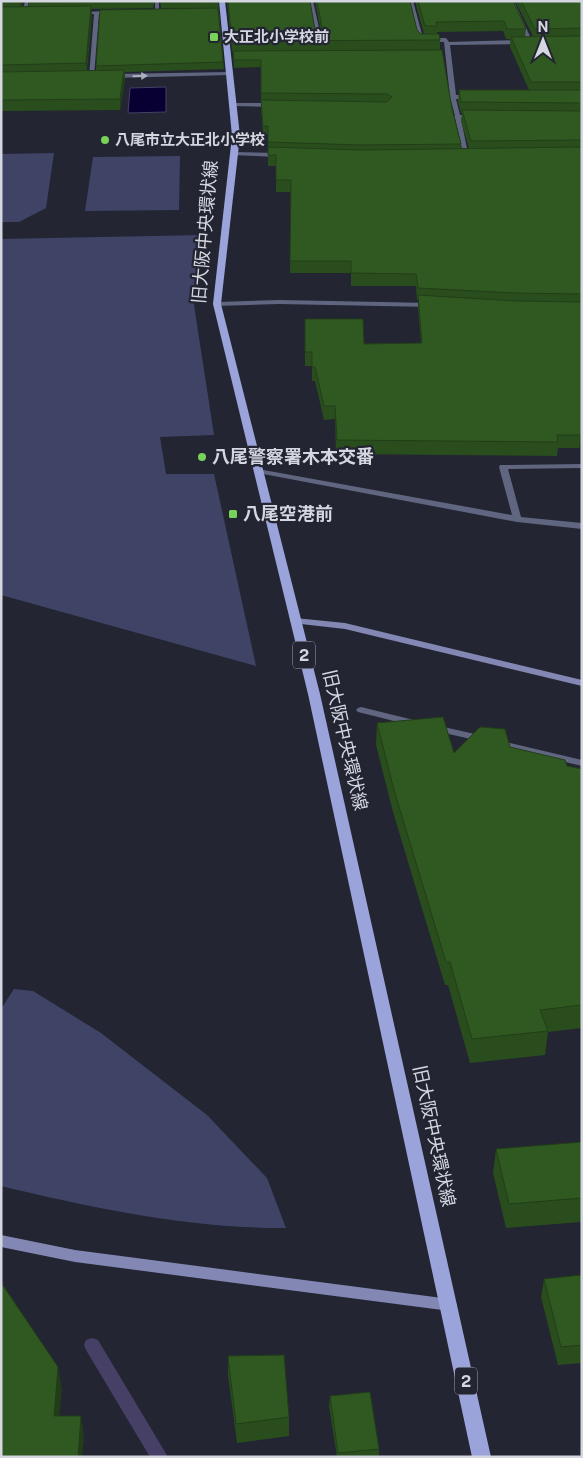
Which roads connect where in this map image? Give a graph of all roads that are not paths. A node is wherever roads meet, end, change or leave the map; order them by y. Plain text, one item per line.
1 (27, 1) edge
2 (157, 1) edge
3 (312, 1) edge
4 (411, 1) edge
5 (512, 1) edge
6 (220, 8) edge
7 (167, 11) edge
8 (98, 12) junction
9 (117, 12) edge
10 (147, 12) edge
11 (157, 12) junction
12 (70, 13) edge
13 (16, 14) edge
14 (24, 14) junction
15 (33, 14) edge
16 (320, 40) edge
17 (531, 42) junction
18 (540, 42) edge
19 (447, 44) junction
20 (437, 54) edge
21 (447, 54) junction
22 (229, 74) junction
23 (91, 76) junction
24 (100, 76) edge
25 (110, 76) edge
26 (81, 77) edge
27 (452, 97) junction
28 (482, 97) edge
29 (232, 105) junction
30 (278, 105) edge
31 (456, 116) junction
32 (485, 117) edge
33 (233, 154) junction
34 (286, 155) edge
35 (476, 156) edge
36 (457, 157) edge
37 (467, 157) junction
38 (217, 304) junction
39 (437, 305) edge
40 (582, 466) edge
41 (258, 471) junction
42 (517, 519) junction
43 (582, 526) edge
44 (295, 621) junction
45 (582, 683) edge
46 (361, 710) dead end
47 (582, 763) edge
48 (1, 1241) edge
49 (450, 1305) junction
50 (482, 1457) edge

1 - 14 street
2 - 11 street
3 - 16 street
4 - 19 street
5 - 17 street
6 - 22 main road, 旧大阪中央環状線 / 2
7 - 11 street
8 - 9 street
8 - 12 street
8 - 23 street
10 - 11 street
13 - 14 street
14 - 15 street
17 - 18 street
17 - 19 street
19 - 21 street
20 - 21 street
21 - 27 street
25 -> 22 street
22 - 29 main road, 旧大阪中央環状線 / 2
23 - 24 street
23 - 26 street
27 - 28 street
27 - 31 street
29 - 30 street
29 - 33 main road, 旧大阪中央環状線 / 2
31 - 32 street
31 - 37 street
33 - 34 street
33 - 38 main road, 旧大阪中央環状線 / 2
35 - 37 street
36 - 37 street
38 - 39 street
38 - 41 main road, 旧大阪中央環状線 / 2
40 - 42 street
41 - 42 street
41 - 44 main road, 旧大阪中央環状線 / 2
42 - 43 street
44 - 45 street
44 - 49 main road, 旧大阪中央環状線 / 2
46 - 47 street
48 - 49 street
49 - 50 main road, 旧大阪中央環状線 / 2

